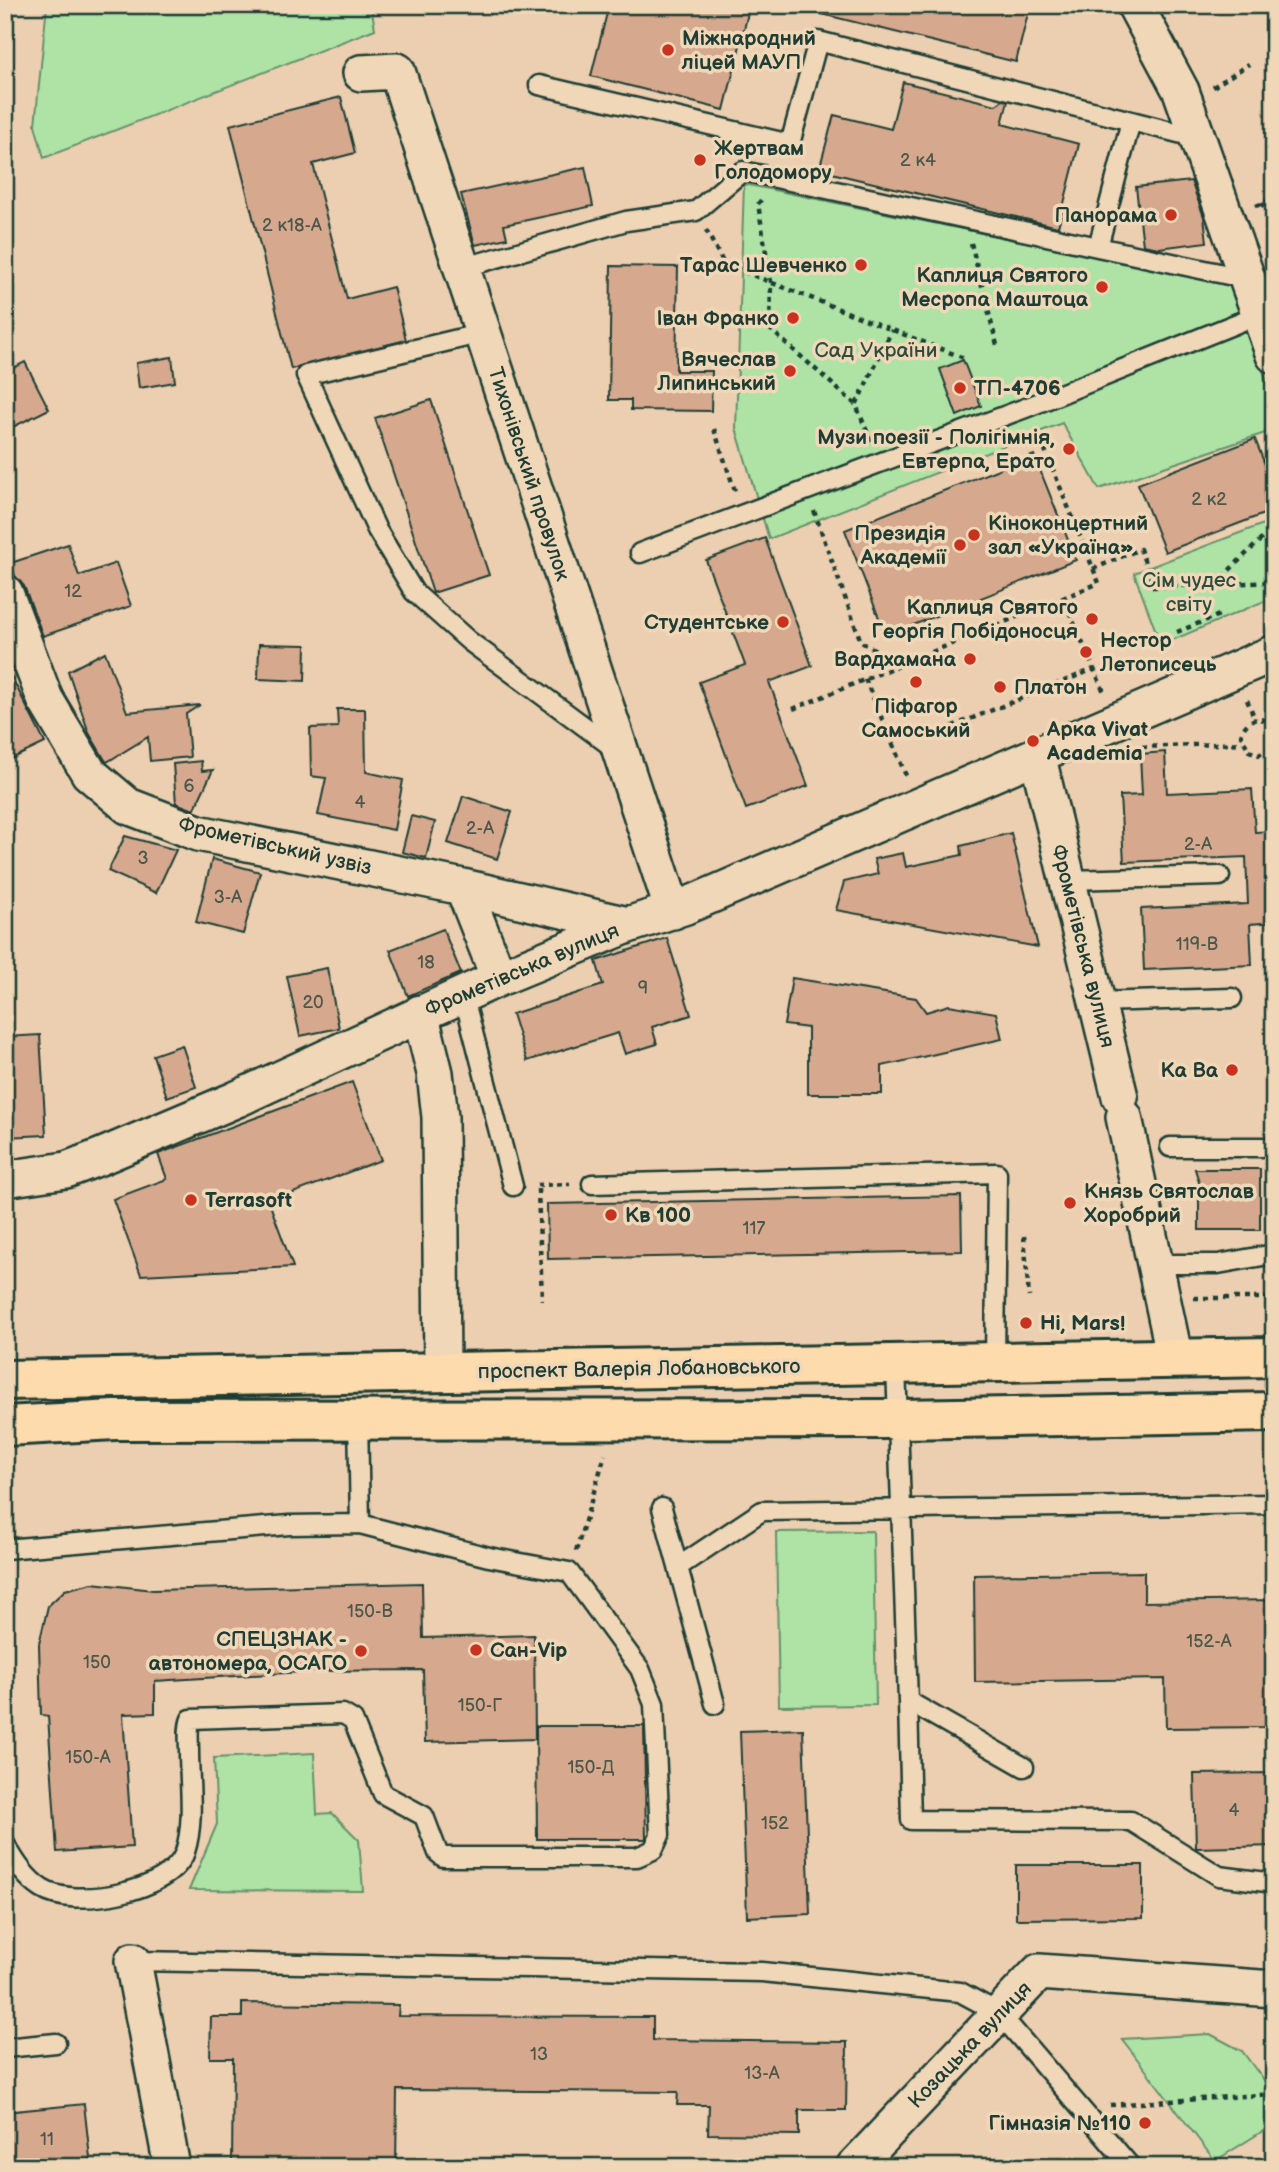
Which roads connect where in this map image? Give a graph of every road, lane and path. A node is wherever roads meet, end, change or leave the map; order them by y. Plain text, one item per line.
1 (1135, 5) edge
2 (1249, 64) dead end
3 (361, 73) dead end
4 (539, 85) dead end
5 (1186, 104) junction
6 (1131, 121) junction
7 (1198, 138) junction
8 (778, 178) junction
9 (1262, 203) dead end
10 (696, 211) junction
11 (965, 218) junction
12 (1274, 225) edge
13 (1098, 247) junction
14 (462, 268) junction
15 (1247, 279) junction
16 (771, 282) junction
17 (1260, 314) junction
18 (892, 330) junction
19 (483, 333) junction
20 (998, 345) dead end
21 (1274, 355) edge
22 (964, 358) dead end
23 (856, 405) junction
24 (1028, 407) junction
25 (713, 429) dead end
26 (872, 443) dead end
27 (807, 491) junction
28 (744, 514) junction
29 (1274, 527) edge
30 (640, 554) dead end
31 (1093, 569) junction
32 (1274, 582) edge
33 (1214, 584) junction
34 (5, 593) edge
35 (1063, 598) junction
36 (1217, 624) dead end
37 (1185, 637) dead end
38 (1274, 653) edge
39 (902, 664) junction
40 (1094, 669) junction
41 (865, 679) junction
42 (1108, 701) dead end
43 (1249, 706) dead end
44 (793, 709) dead end
45 (1255, 719) junction
46 (1274, 726) edge
47 (943, 730) dead end
48 (1242, 743) junction
49 (1274, 746) edge
50 (1140, 747) dead end
51 (622, 754) junction
52 (1037, 754) junction
53 (898, 756) dead end
54 (1220, 876) dead end
55 (1067, 880) junction
56 (463, 887) junction
57 (673, 911) junction
58 (628, 925) junction
59 (499, 978) junction
60 (463, 994) junction
61 (1232, 998) dead end
62 (1097, 1002) junction
63 (420, 1013) junction
64 (1170, 1147) dead end
65 (1274, 1147) edge
66 (5, 1179) edge
67 (592, 1184) joint
68 (538, 1185) junction
69 (513, 1186) joint
70 (1024, 1237) dead end
71 (1274, 1254) edge
72 (1154, 1264) junction
73 (1029, 1297) dead end
74 (1162, 1298) junction
75 (1274, 1298) edge
76 (542, 1300) dead end
77 (1274, 1357) edge
78 (1175, 1359) junction
79 (995, 1364) junction
80 (896, 1366) junction
81 (442, 1372) junction
82 (5, 1380) edge
83 (1274, 1412) edge
84 (358, 1417) junction
85 (900, 1419) junction
86 (5, 1426) edge
87 (604, 1455) dead end
88 (1274, 1504) edge
89 (662, 1508) dead end
90 (903, 1508) junction
91 (360, 1524) junction
92 (5, 1549) edge
93 (678, 1567) junction
94 (569, 1572) junction
95 (908, 1701) junction
96 (715, 1704) dead end
97 (1024, 1767) dead end
98 (5, 1844) edge
99 (1274, 1883) edge
100 (133, 1961) joint
101 (1274, 1989) edge
102 (999, 2014) junction
103 (55, 2043) dead end
104 (5, 2048) edge
105 (1274, 2094) edge
106 (1080, 2107) junction
107 (172, 2167) edge
108 (854, 2167) edge
109 (1131, 2167) edge

1 - 5 street
2 - 5 path
3 - 14 street, Тихонівський провулок
4 - 6 lane
5 - 7 street
6 - 7 lane
6 - 13 lane
7 - 15 street
8 - 10 lane
8 - 11 lane
8 - 16 path
9 - 12 path
10 - 14 lane
10 - 16 path
11 - 13 lane
11 - 20 path
13 - 15 lane
14 - 19 street, Тихонівський провулок
15 - 17 street
16 - 18 path
16 - 23 path
17 - 21 street
17 - 24 lane
18 - 22 path
18 - 23 path
19 - 51 street, Тихонівський провулок
19 - 51 lane
23 - 26 path
24 - 27 lane
24 - 31 path
25 - 28 path
27 - 28 lane
27 - 39 path
28 - 30 lane
29 - 33 path
31 - 33 path
31 - 35 path
32 - 33 path
34 - 56 street, Фрометівський узвіз
35 - 39 path
35 - 40 path
36 - 37 path
38 - 52 street, Фрометівська вулиця
39 - 41 path
40 - 42 path
40 - 47 path
41 - 44 path
41 - 53 path
43 - 45 path
45 - 46 path
45 - 48 path
48 - 49 path
48 - 50 path
51 - 57 street, Тихонівський провулок
52 - 55 street, Фрометівська вулиця
52 - 57 street, Фрометівська вулиця
54 - 55 lane
55 - 62 street, Фрометівська вулиця
56 - 58 street, Фрометівський узвіз
56 - 59 street
57 - 58 street, Фрометівська вулиця
58 - 59 street, Фрометівська вулиця
59 - 60 street, Фрометівська вулиця
60 - 63 street, Фрометівська вулиця
60 - 69 lane
61 - 62 lane
62 - 72 street, Фрометівська вулиця
63 - 66 street, Фрометівська вулиця
63 - 81 street
64 - 65 lane
67 - 68 path
67 - 79 lane
68 - 69 path
68 - 76 path
70 - 73 path
71 - 72 lane
72 - 74 street, Фрометівська вулиця
74 - 75 path
74 - 78 street, Фрометівська вулиця
77 - 78 main road, проспект Валерія Лобановського
78 - 79 main road, проспект Валерія Лобановського
79 - 80 main road, проспект Валерія Лобановського
80 - 81 main road, проспект Валерія Лобановського
80 - 85 lane
81 - 82 main road, проспект Валерія Лобановського
83 - 85 main road
84 - 85 main road
84 - 86 main road
84 - 91 lane
85 - 90 lane
87 - 94 path
88 - 90 lane
89 - 93 lane
90 - 93 lane
90 - 95 lane
91 - 92 lane
91 - 94 lane
93 - 96 lane
94 - 98 lane
95 - 97 lane
95 - 99 lane
100 - 102 lane
100 - 107 street
101 - 102 street, Козацька вулиця
102 - 106 lane
102 - 108 street, Козацька вулиця
103 - 104 lane
105 - 106 path
106 - 109 lane

